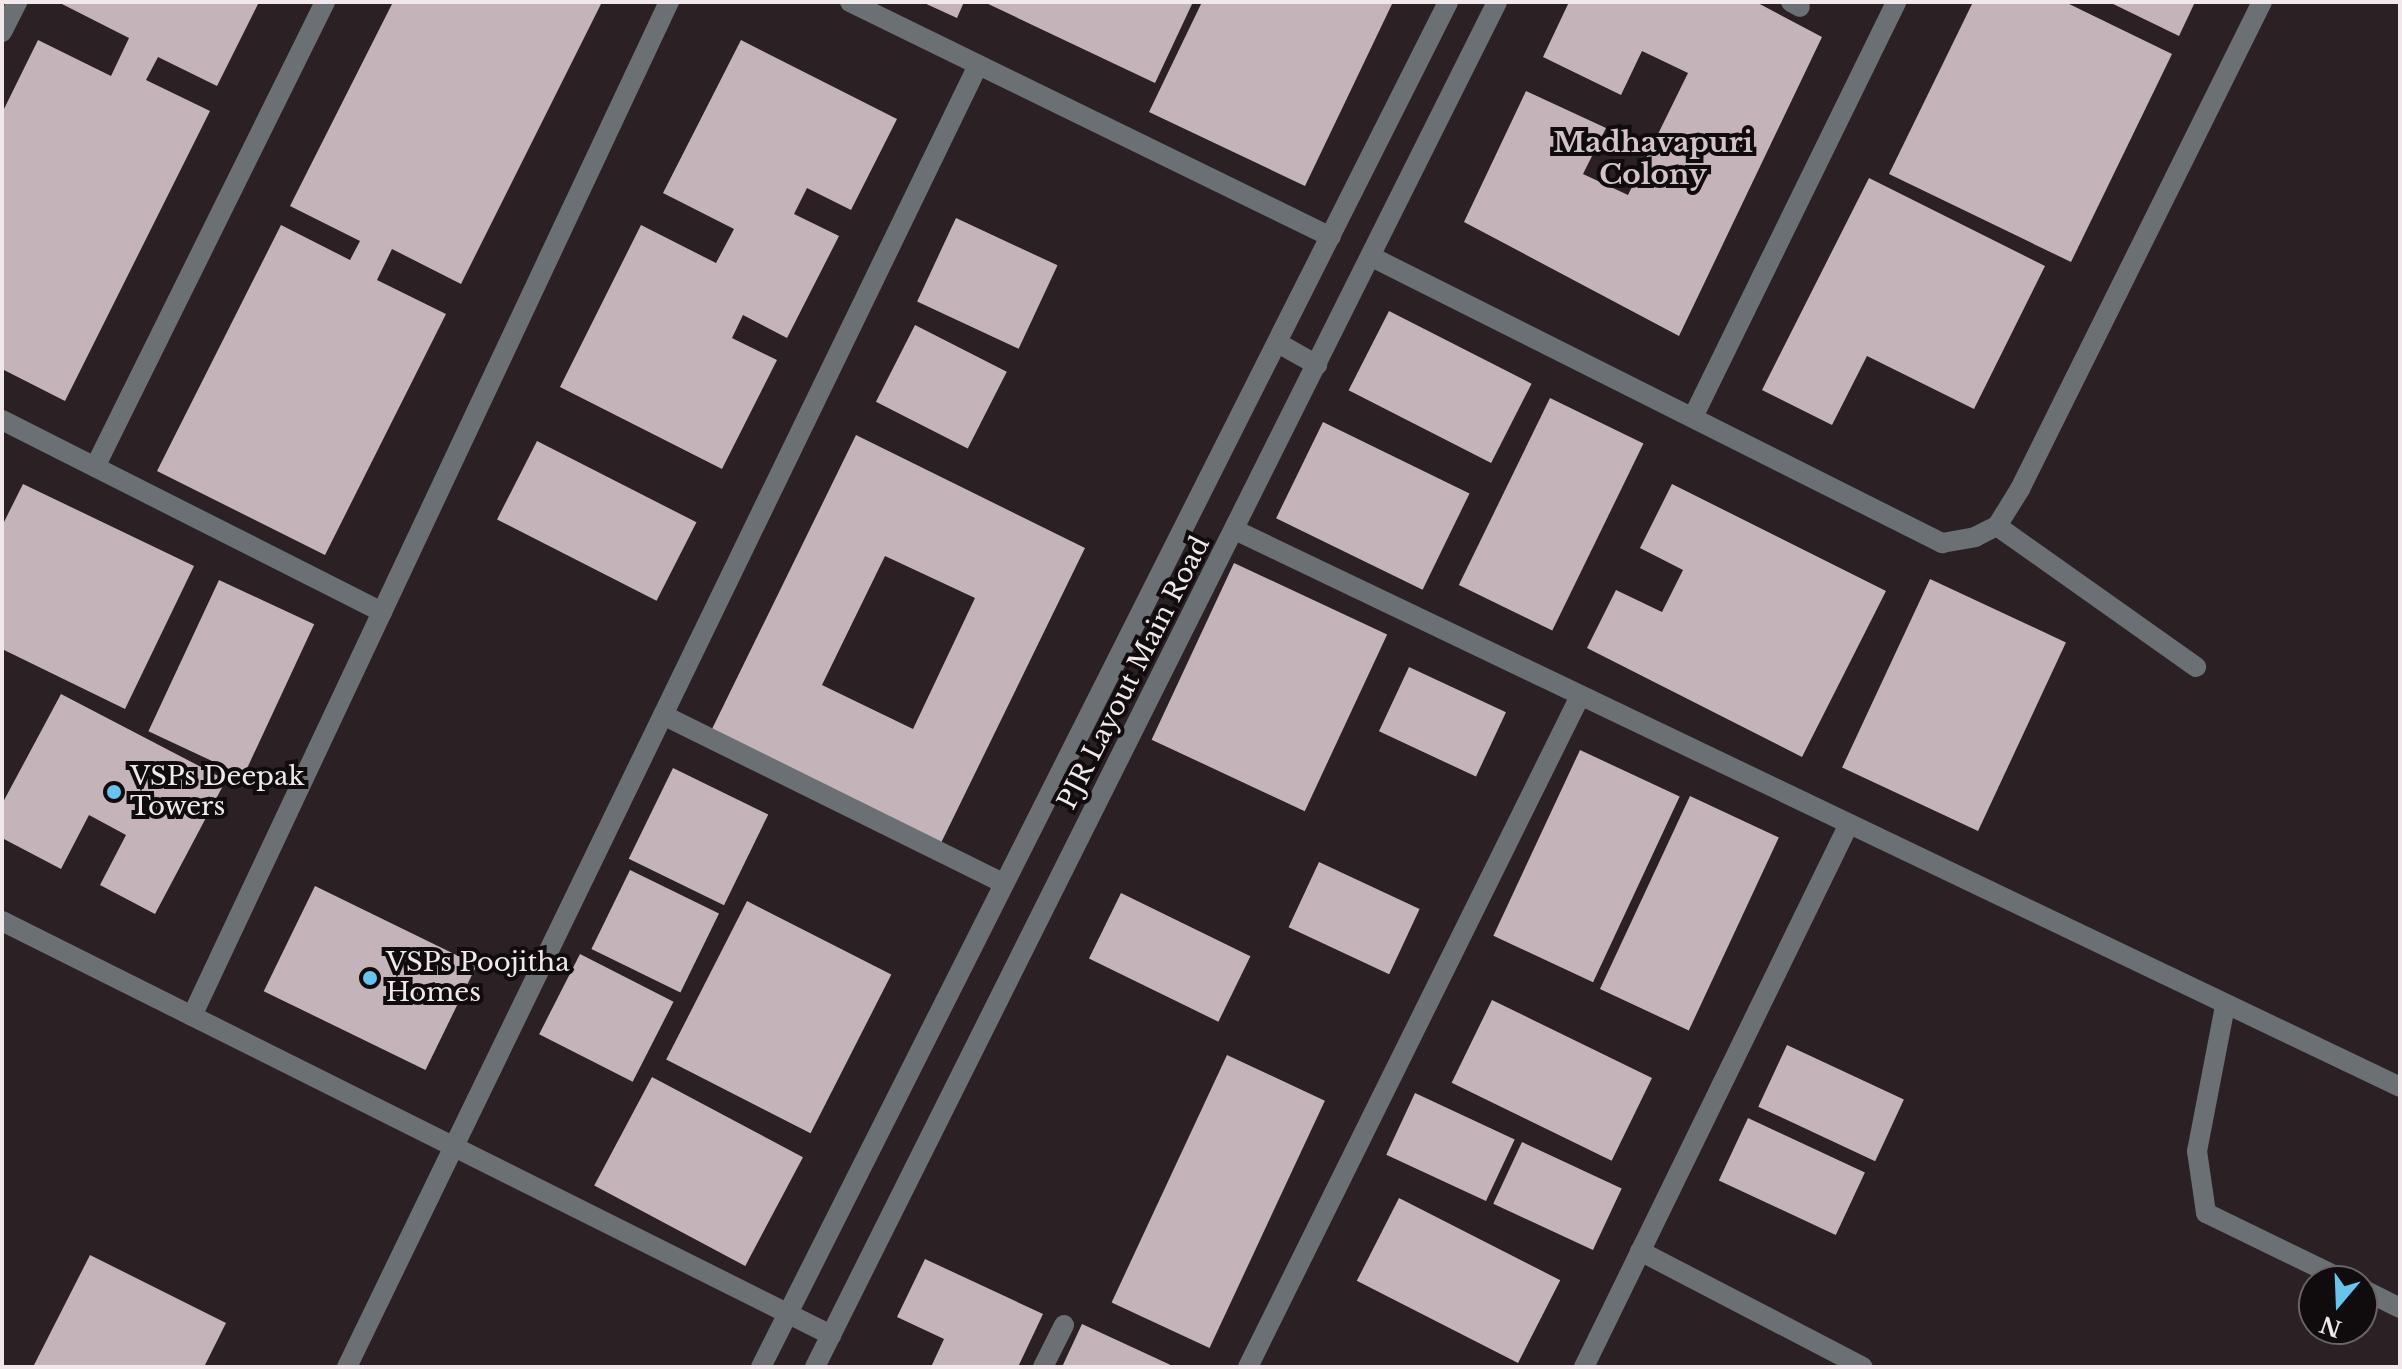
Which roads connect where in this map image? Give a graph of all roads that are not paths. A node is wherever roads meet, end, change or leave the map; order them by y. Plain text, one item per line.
1 (17, 2) edge
2 (325, 2) edge
3 (669, 2) edge
4 (850, 2) edge
5 (1448, 2) edge
6 (1497, 2) edge
7 (1896, 2) edge
8 (2262, 2) edge
9 (2, 32) edge
10 (978, 65) junction
11 (1331, 237) junction
12 (1372, 257) junction
13 (1278, 343) junction
14 (1317, 365) junction
15 (1694, 415) junction
16 (2, 420) edge
17 (95, 467) junction
18 (1997, 526) junction
19 (1235, 530) junction
20 (382, 612) junction
21 (2196, 667) dead end
22 (1580, 696) junction
23 (663, 715) junction
24 (1848, 826) junction
25 (999, 881) junction
26 (2, 921) edge
27 (2225, 1006) junction
28 (192, 1016) junction
29 (2400, 1087) edge
30 (454, 1146) junction
31 (1640, 1251) junction
32 (2313, 1265) edge
33 (2378, 1297) edge
34 (2400, 1308) edge
35 (786, 1313) junction
36 (1064, 1325) dead end
37 (831, 1335) junction
38 (347, 1367) edge
39 (761, 1367) edge
40 (815, 1367) edge
41 (1043, 1367) edge
42 (1248, 1367) edge
43 (1584, 1367) edge
44 (1863, 1367) edge

1 - 9 street
2 - 17 street
3 - 20 street
4 - 10 street
5 - 11 street
6 - 12 street, PJR Layout Main Road
7 - 15 street
8 - 18 street
10 - 11 street
10 - 23 street
11 - 13 street
12 - 14 street, PJR Layout Main Road
12 - 15 street
13 - 14 street
13 - 25 street
14 - 19 street, PJR Layout Main Road
15 - 18 street
16 - 17 street
17 - 20 street
18 - 21 street
19 - 22 street
19 - 37 street, PJR Layout Main Road
20 - 28 street
22 - 24 street
22 - 42 street
23 - 25 street
23 - 30 street
24 - 27 street
24 - 31 street
25 - 35 street
26 - 28 street
27 - 29 street
27 - 32 street
28 - 30 street
30 - 35 street
30 - 38 street
31 - 43 street
31 - 44 street
33 - 34 street
35 - 37 street
35 - 39 street
36 - 41 street
37 - 40 street, PJR Layout Main Road

